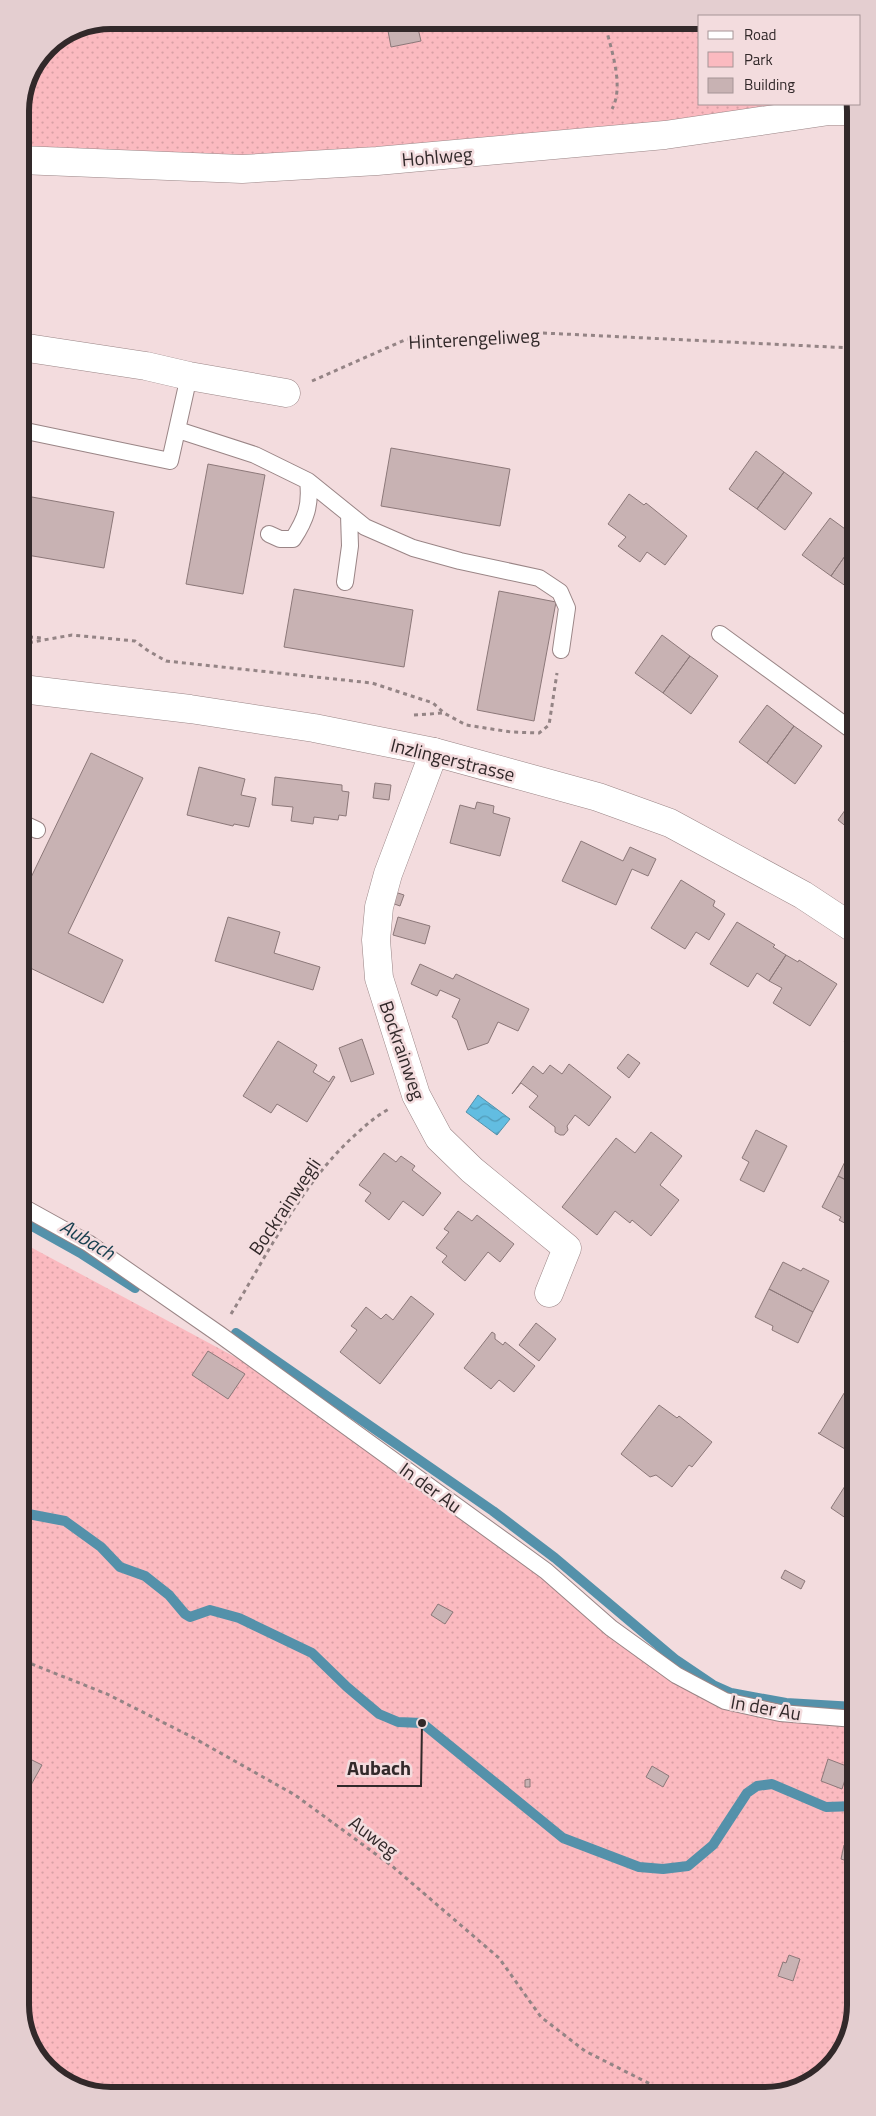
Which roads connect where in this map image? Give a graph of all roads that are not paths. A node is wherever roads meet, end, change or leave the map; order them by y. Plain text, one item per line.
1 (847, 111) edge
2 (29, 160) edge
3 (29, 348) edge
4 (189, 376) junction
5 (286, 394) road end
6 (178, 430) junction
7 (29, 432) edge
8 (308, 481) junction
9 (349, 515) junction
10 (269, 534) dead end
11 (345, 582) dead end
12 (720, 634) dead end
13 (561, 650) road end
14 (29, 690) edge
15 (847, 728) edge
16 (434, 752) junction
17 (847, 924) edge
18 (29, 1210) edge
19 (550, 1292) dead end
20 (847, 1718) edge

1 - 2 street, Hohlweg
3 - 4 street
4 - 5 street
4 - 6 lane
6 - 7 lane
6 - 8 lane
8 - 9 lane
8 - 10 lane
9 - 11 lane
9 - 13 lane
12 - 15 lane
14 - 16 street, Inzlingerstrasse
16 - 17 street, Inzlingerstrasse
16 - 19 street, Bockrainweg
18 - 20 lane, In der Au

